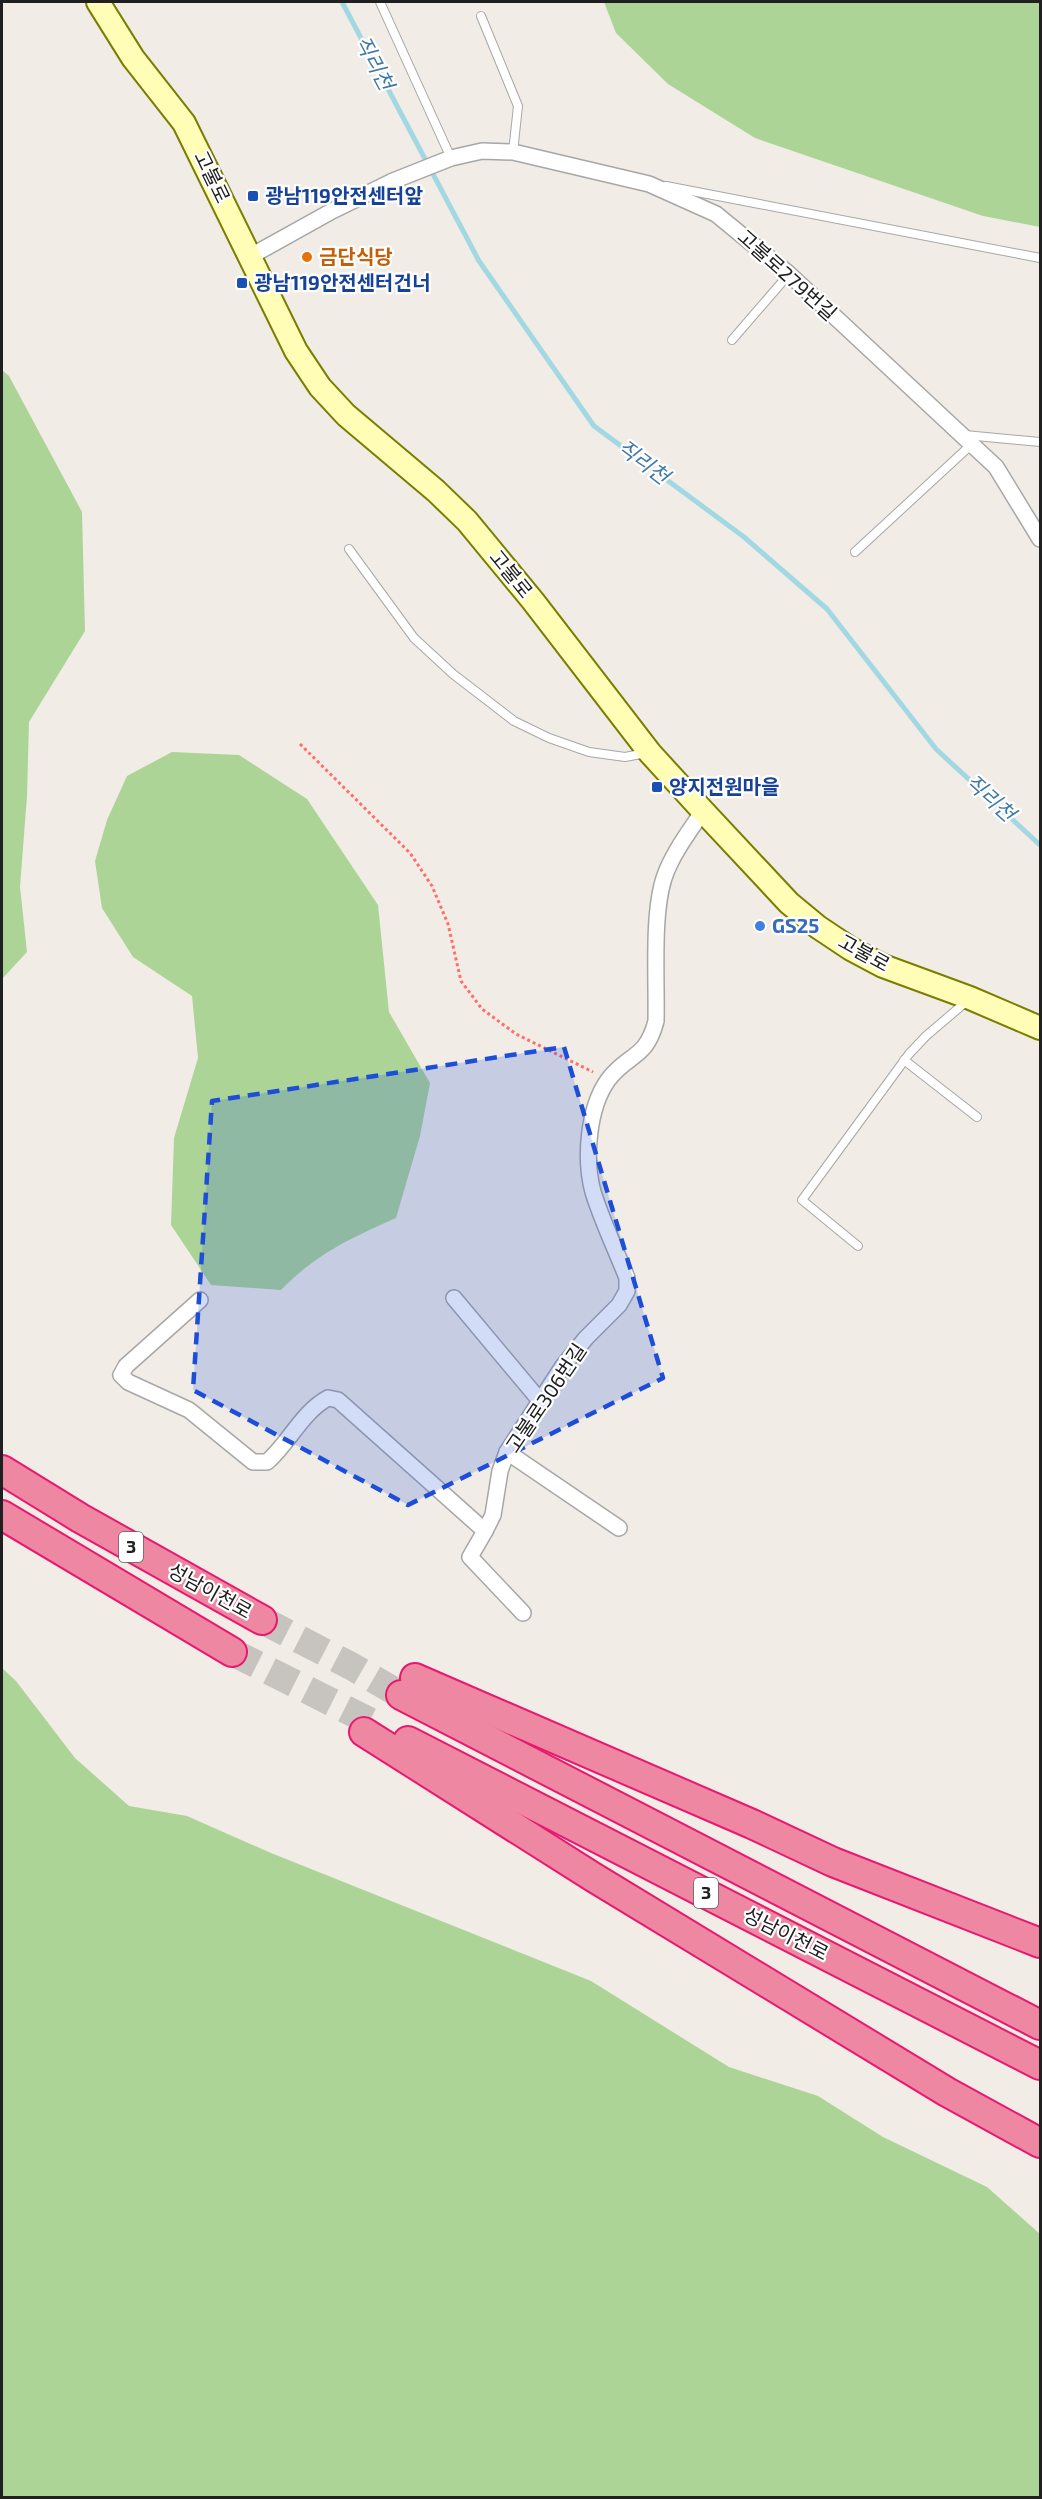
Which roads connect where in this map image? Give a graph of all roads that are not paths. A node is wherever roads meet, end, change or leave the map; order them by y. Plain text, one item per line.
1 (98, 2) edge
2 (380, 2) edge
3 (481, 16) dead end
4 (513, 152) junction
5 (451, 158) junction
6 (649, 184) junction
7 (251, 256) junction
8 (1041, 258) edge
9 (789, 274) junction
10 (732, 340) dead end
11 (967, 439) junction
12 (1041, 442) edge
13 (1041, 539) edge
14 (349, 549) dead end
15 (855, 552) dead end
16 (650, 753) junction
17 (703, 811) junction
18 (970, 998) junction
19 (1041, 1028) edge
20 (904, 1060) junction
21 (977, 1117) dead end
22 (858, 1246) dead end
23 (454, 1298) dead end
24 (200, 1300) dead end
25 (541, 1401) junction
26 (507, 1452) junction
27 (2, 1470) edge
28 (2, 1515) edge
29 (619, 1528) dead end
30 (485, 1532) junction
31 (523, 1613) dead end
32 (262, 1620) tunnel mouth
33 (232, 1652) tunnel mouth
34 (1041, 1943) edge
35 (1041, 2025) edge
36 (1041, 2065) edge
37 (1040, 2143) edge

1 - 7 street, 고불로
2 - 5 lane
3 - 4 lane
4 - 5 street, 고불로279번길
4 - 6 street, 고불로279번길
5 - 7 street, 고불로279번길
6 - 8 lane
6 - 9 street, 고불로279번길
7 - 16 street, 고불로
9 - 10 lane
9 - 11 street, 고불로279번길
11 - 12 lane
11 - 13 street, 고불로279번길
11 - 15 lane
14 - 16 lane
16 - 17 street, 고불로
17 - 18 street, 고불로
17 - 25 street, 고불로306번길
18 - 19 street, 고불로
18 - 20 lane
20 - 21 lane
20 - 22 lane
23 - 25 street
24 - 30 street
25 - 26 street, 고불로306번길
26 - 29 street
26 - 30 street, 고불로306번길
27 - 32 highway, 성남이천로 / 3
28 - 33 highway, 성남이천로 / 3
30 - 31 street, 고불로306번길
34 - 35 highway, 성남이천로 / 3
36 - 37 highway, 성남이천로 / 3

